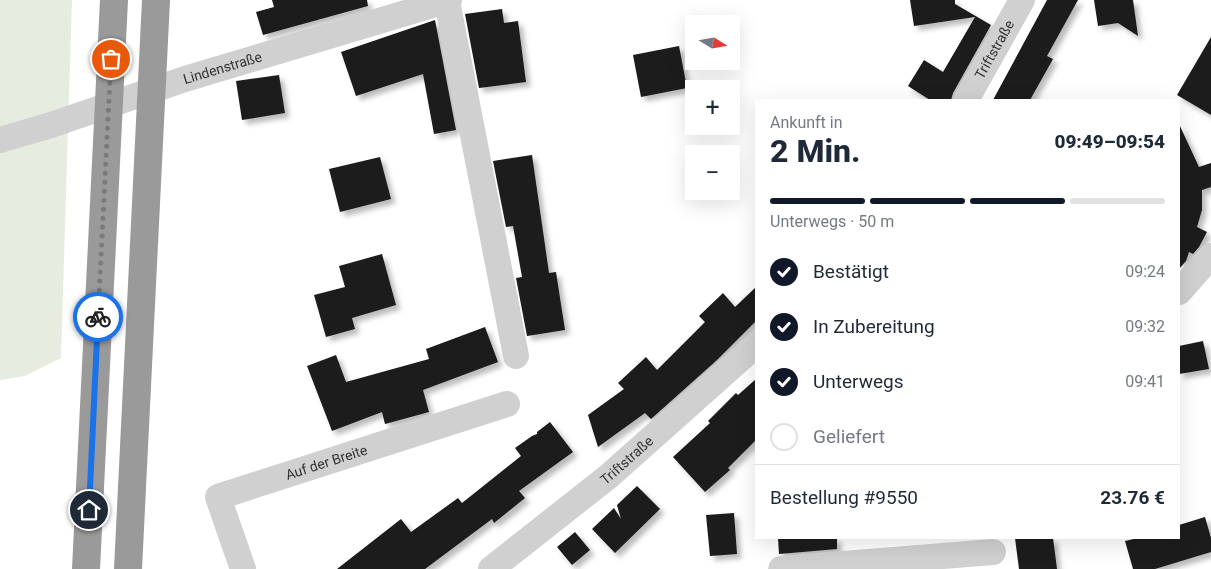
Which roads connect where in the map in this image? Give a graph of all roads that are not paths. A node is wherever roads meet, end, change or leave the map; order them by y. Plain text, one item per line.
1 (114, 0) edge
2 (156, 0) edge
3 (448, 0) edge
4 (1022, 0) edge
5 (967, 99) edge
6 (0, 140) edge
7 (1211, 256) edge
8 (1180, 291) edge
9 (755, 346) edge
10 (516, 356) dead end
11 (507, 404) dead end
12 (993, 553) edge
13 (86, 569) edge
14 (128, 569) edge
15 (243, 569) edge
16 (491, 569) edge
17 (781, 569) edge

1 - 13 highway, bridge
2 - 14 highway, bridge
3 - 6 street, Lindenstraße
3 - 10 street, Lindenstraße
4 - 5 street, Triftstraße
7 - 8 street
9 - 16 street, Triftstraße
11 - 15 street, Auf der Breite
12 - 17 street

